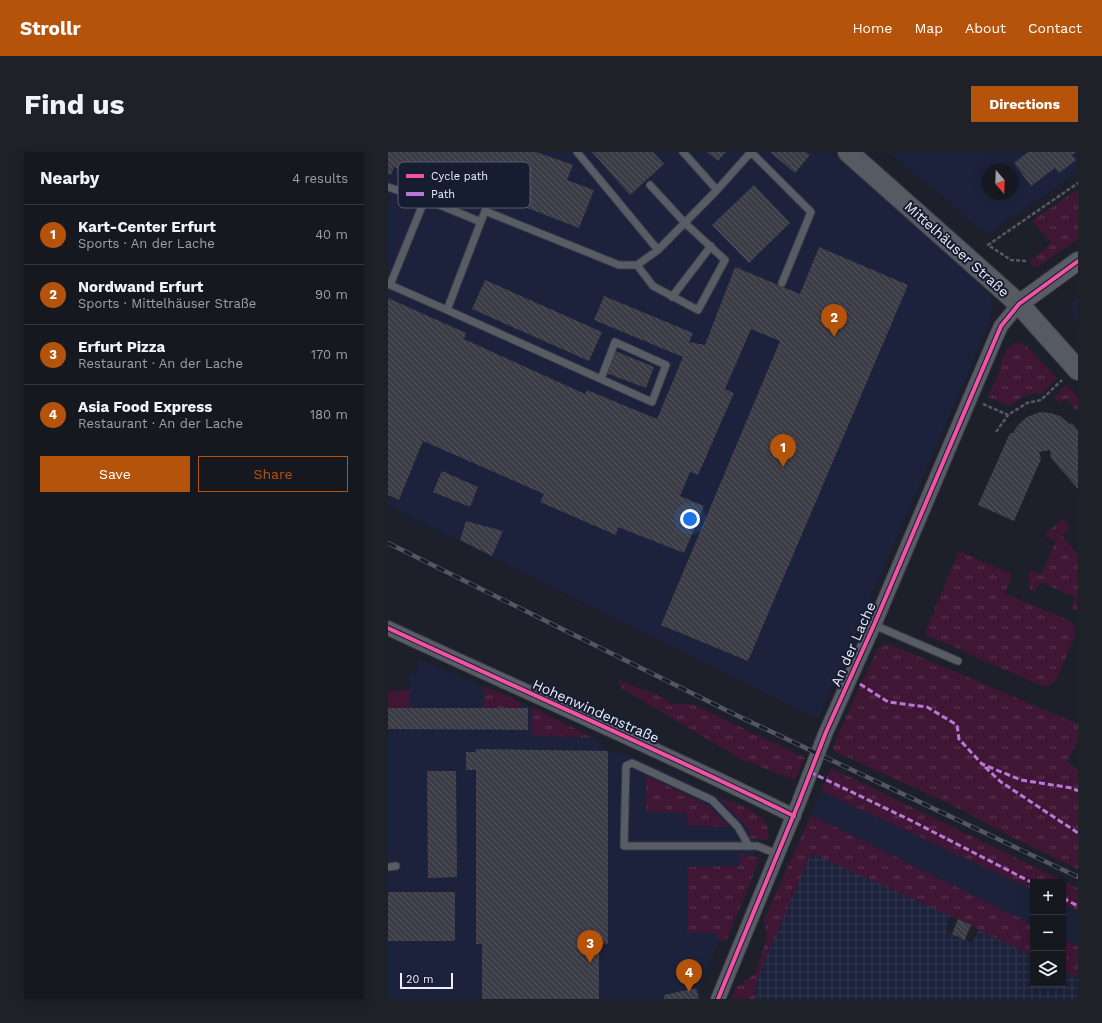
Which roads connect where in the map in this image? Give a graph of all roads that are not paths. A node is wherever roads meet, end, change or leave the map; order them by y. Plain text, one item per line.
1 (577, 152) edge
2 (683, 152) edge
3 (751, 152) edge
4 (848, 152) edge
5 (650, 185) dead end
6 (388, 188) edge
7 (716, 190) junction
8 (398, 191) edge
9 (421, 208) edge
10 (447, 208) edge
11 (481, 222) junction
12 (685, 223) junction
13 (711, 246) junction
14 (658, 250) junction
15 (1078, 260) edge
16 (637, 265) junction
17 (782, 283) dead end
18 (389, 285) edge
19 (672, 297) junction
20 (1019, 304) junction
21 (447, 310) junction
22 (1071, 374) edge
23 (601, 379) junction
24 (874, 624) junction
25 (388, 628) edge
26 (958, 661) dead end
27 (794, 816) junction
28 (749, 846) junction
29 (778, 854) junction
30 (388, 866) edge
31 (396, 866) dead end
32 (718, 999) edge

1 - 14 lane
2 - 7 lane
3 - 7 lane
3 - 17 lane
4 - 20 main road, Mittelhäuser Straße
5 - 12 lane
6 - 8 lane
7 - 12 lane
9 - 18 lane
10 - 11 lane
11 - 16 lane
11 - 21 lane
12 - 13 lane
12 - 14 lane
13 - 19 lane
13 - 19 lane
14 - 16 lane
15 - 20 street
16 - 19 lane
18 - 21 lane
20 - 22 main road, Mittelhäuser Straße
20 - 24 street, An der Lache
21 - 23 lane
23 - 23 lane
24 - 26 lane
24 - 27 street, An der Lache
25 - 27 street, Hohenwindenstraße
27 - 29 street, An der Lache
28 - 28 lane
28 - 29 lane
29 - 32 street, An der Lache
30 - 31 lane

